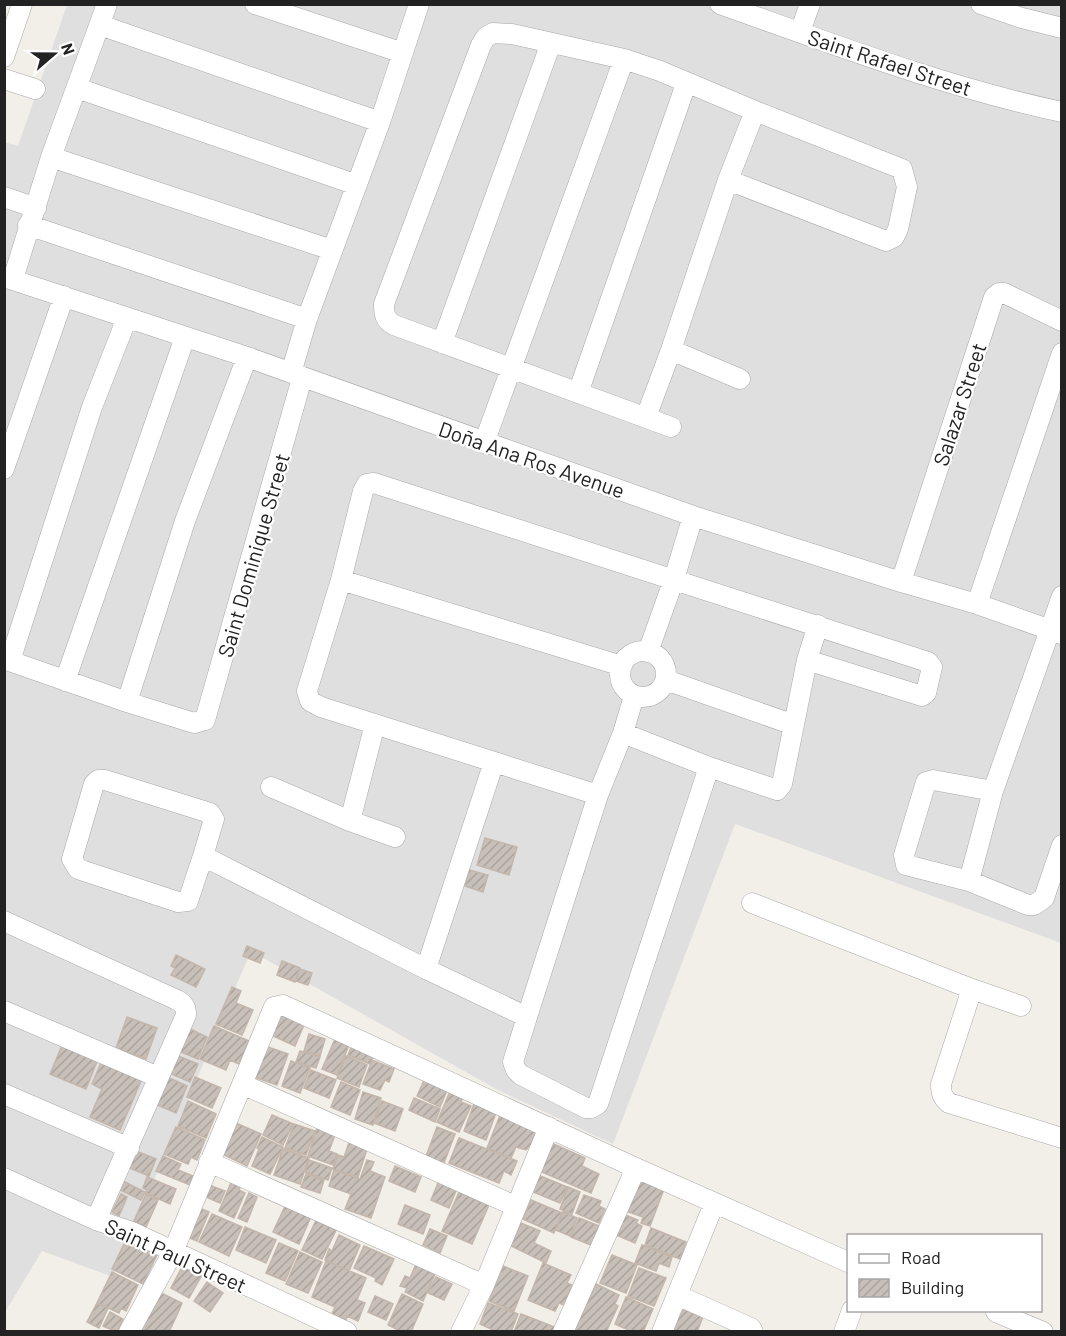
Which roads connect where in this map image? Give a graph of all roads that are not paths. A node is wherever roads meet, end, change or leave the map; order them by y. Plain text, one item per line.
1 (22, 4) edge
2 (107, 4) edge
3 (255, 4) edge
4 (418, 4) edge
5 (720, 4) edge
6 (810, 4) edge
7 (988, 6) edge
8 (100, 25) junction
9 (1062, 28) edge
10 (800, 32) junction
11 (551, 43) junction
12 (403, 52) junction
13 (4, 57) edge
14 (624, 59) junction
15 (4, 79) edge
16 (686, 84) junction
17 (77, 88) junction
18 (35, 89) dead end
19 (754, 111) junction
20 (1062, 112) edge
21 (380, 122) junction
22 (51, 157) junction
23 (728, 180) junction
24 (357, 185) junction
25 (4, 197) edge
26 (32, 216) junction
27 (332, 250) junction
28 (9, 278) edge
29 (64, 296) junction
30 (127, 318) junction
31 (307, 319) junction
32 (1062, 321) edge
33 (184, 337) junction
34 (442, 343) junction
35 (671, 350) junction
36 (1062, 353) edge
37 (247, 357) junction
38 (509, 369) junction
39 (297, 376) junction
40 (740, 379) dead end
41 (578, 393) junction
42 (646, 417) junction
43 (670, 427) dead end
44 (484, 443) junction
45 (4, 469) edge
46 (693, 516) junction
47 (674, 579) junction
48 (340, 580) junction
49 (901, 582) junction
50 (1062, 596) edge
51 (978, 604) junction
52 (818, 625) junction
53 (1056, 633) edge
54 (648, 652) junction
55 (7, 660) edge
56 (807, 660) junction
57 (622, 666) junction
58 (666, 680) junction
59 (65, 681) junction
60 (634, 696) junction
61 (127, 702) junction
62 (375, 724) junction
63 (794, 724) junction
64 (623, 733) junction
65 (494, 762) junction
66 (709, 767) junction
67 (271, 787) dead end
68 (993, 791) junction
69 (598, 795) junction
70 (350, 821) junction
71 (395, 837) dead end
72 (1062, 845) edge
73 (203, 856) junction
74 (969, 881) junction
75 (752, 903) dead end
76 (4, 921) edge
77 (426, 969) junction
78 (972, 989) junction
79 (1021, 1006) dead end
80 (4, 1011) edge
81 (526, 1017) junction
82 (158, 1077) junction
83 (242, 1084) junction
84 (4, 1094) edge
85 (549, 1127) junction
86 (1062, 1138) edge
87 (129, 1148) junction
88 (209, 1161) junction
89 (636, 1168) junction
90 (4, 1178) edge
91 (714, 1204) junction
92 (515, 1206) junction
93 (96, 1220) junction
94 (173, 1252) junction
95 (847, 1261) edge
96 (484, 1285) junction
97 (677, 1295) junction
98 (852, 1312) edge
99 (996, 1312) dead end
100 (129, 1332) edge
101 (347, 1332) edge
102 (461, 1332) edge
103 (563, 1332) edge
104 (662, 1332) edge
105 (753, 1332) edge
106 (844, 1332) edge
107 (1043, 1332) edge

1 - 13 street
2 - 8 street
3 - 12 street
4 - 12 street, Saint Dominique Street
5 - 10 street, Saint Rafael Street
6 - 10 street
7 - 9 street
8 - 17 street
8 - 21 street
10 - 20 street, Saint Rafael Street
11 - 14 street
11 - 34 street
11 - 34 street
12 - 21 street, Saint Dominique Street
14 - 16 street
14 - 38 street
15 - 18 street
16 - 19 street
16 - 41 street
17 - 22 street
17 - 24 street
19 - 23 street
19 - 23 street
21 - 24 street, Saint Dominique Street
22 - 26 street
22 - 27 street
23 - 35 street
24 - 27 street, Saint Dominique Street
25 - 26 street
26 - 28 street
26 - 31 street
27 - 31 street, Saint Dominique Street
28 - 29 street, Doña Ana Ros Avenue
29 - 30 street, Doña Ana Ros Avenue
29 - 45 street
30 - 33 street, Doña Ana Ros Avenue
30 - 55 street
31 - 39 street, Saint Dominique Street
32 - 49 street, Salazar Street
33 - 37 street, Doña Ana Ros Avenue
33 - 59 street
34 - 38 street
35 - 40 street
35 - 42 street
36 - 51 street
37 - 39 street, Doña Ana Ros Avenue
37 - 61 street
38 - 41 street
38 - 44 street
39 - 44 street, Doña Ana Ros Avenue
39 - 61 street, Saint Dominique Street
41 - 42 street
42 - 43 street
44 - 46 street, Doña Ana Ros Avenue
46 - 47 street
46 - 49 street, Doña Ana Ros Avenue
47 - 48 street
47 - 52 street
47 - 54 street
48 - 57 street
48 - 62 street
49 - 51 street, Doña Ana Ros Avenue
50 - 53 street
51 - 53 street, Doña Ana Ros Avenue
52 - 56 street
52 - 56 street
53 - 68 street
54 - 57 street
54 - 58 street
55 - 59 street
56 - 63 street
57 - 60 street
58 - 60 street
58 - 63 street
59 - 61 street
60 - 64 street
62 - 65 street
62 - 70 street
63 - 66 street
64 - 66 street
64 - 69 street
65 - 69 street
65 - 77 street
66 - 81 street
67 - 70 street
68 - 74 street
68 - 74 street
69 - 81 street
70 - 71 street
72 - 74 street
73 - 73 street
73 - 77 street
75 - 78 street
76 - 82 street
77 - 81 street
78 - 79 street
78 - 86 street
80 - 82 street
82 - 87 street
83 - 85 street
83 - 88 street
83 - 92 street
84 - 87 street
85 - 89 street
85 - 92 street
87 - 93 street
88 - 94 street
88 - 96 street
89 - 91 street
89 - 103 street
90 - 93 street, Saint Paul Street
91 - 95 street
91 - 97 street
92 - 96 street
93 - 94 street, Saint Paul Street
94 - 100 street
94 - 101 street, Saint Paul Street
96 - 102 street
97 - 104 street
97 - 105 street
98 - 106 street
99 - 107 street

